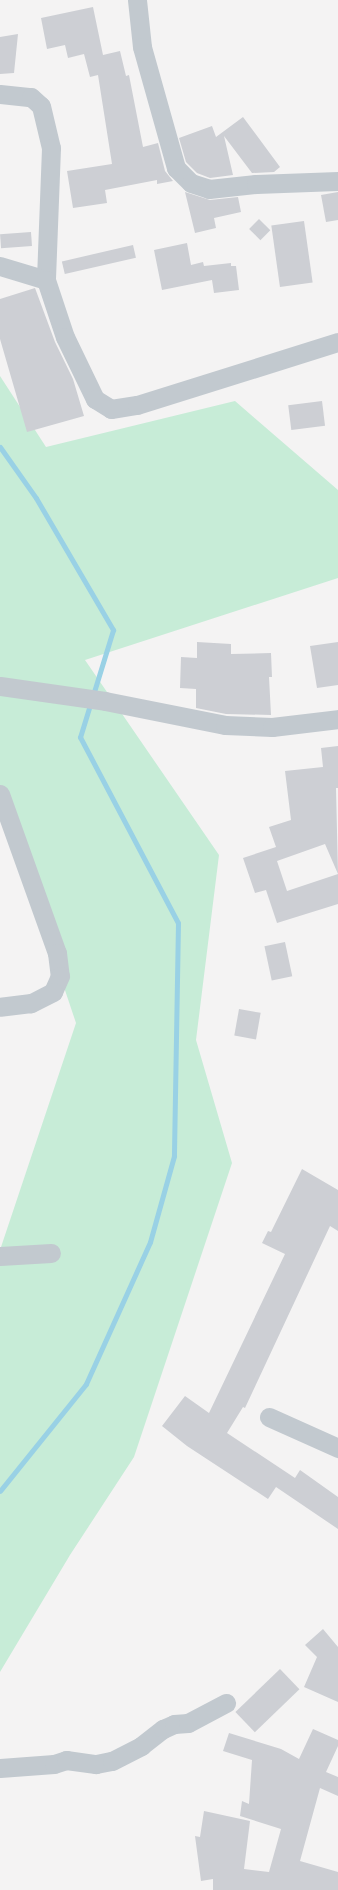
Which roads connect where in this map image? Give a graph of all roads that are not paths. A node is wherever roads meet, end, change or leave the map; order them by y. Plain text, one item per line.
1 (137, 0) edge
2 (0, 94) edge
3 (338, 181) edge
4 (0, 266) edge
5 (46, 280) junction
6 (338, 342) edge
7 (0, 686) edge
8 (338, 719) edge
9 (0, 794) edge
10 (0, 1007) edge
11 (51, 1253) dead end
12 (0, 1256) edge
13 (269, 1417) dead end
14 (338, 1448) edge
15 (226, 1703) dead end
16 (0, 1768) edge

1 - 3 street
2 - 5 street
4 - 5 street
5 - 6 street
7 - 8 street
9 - 10 street
11 - 12 street
13 - 14 street
15 - 16 street

